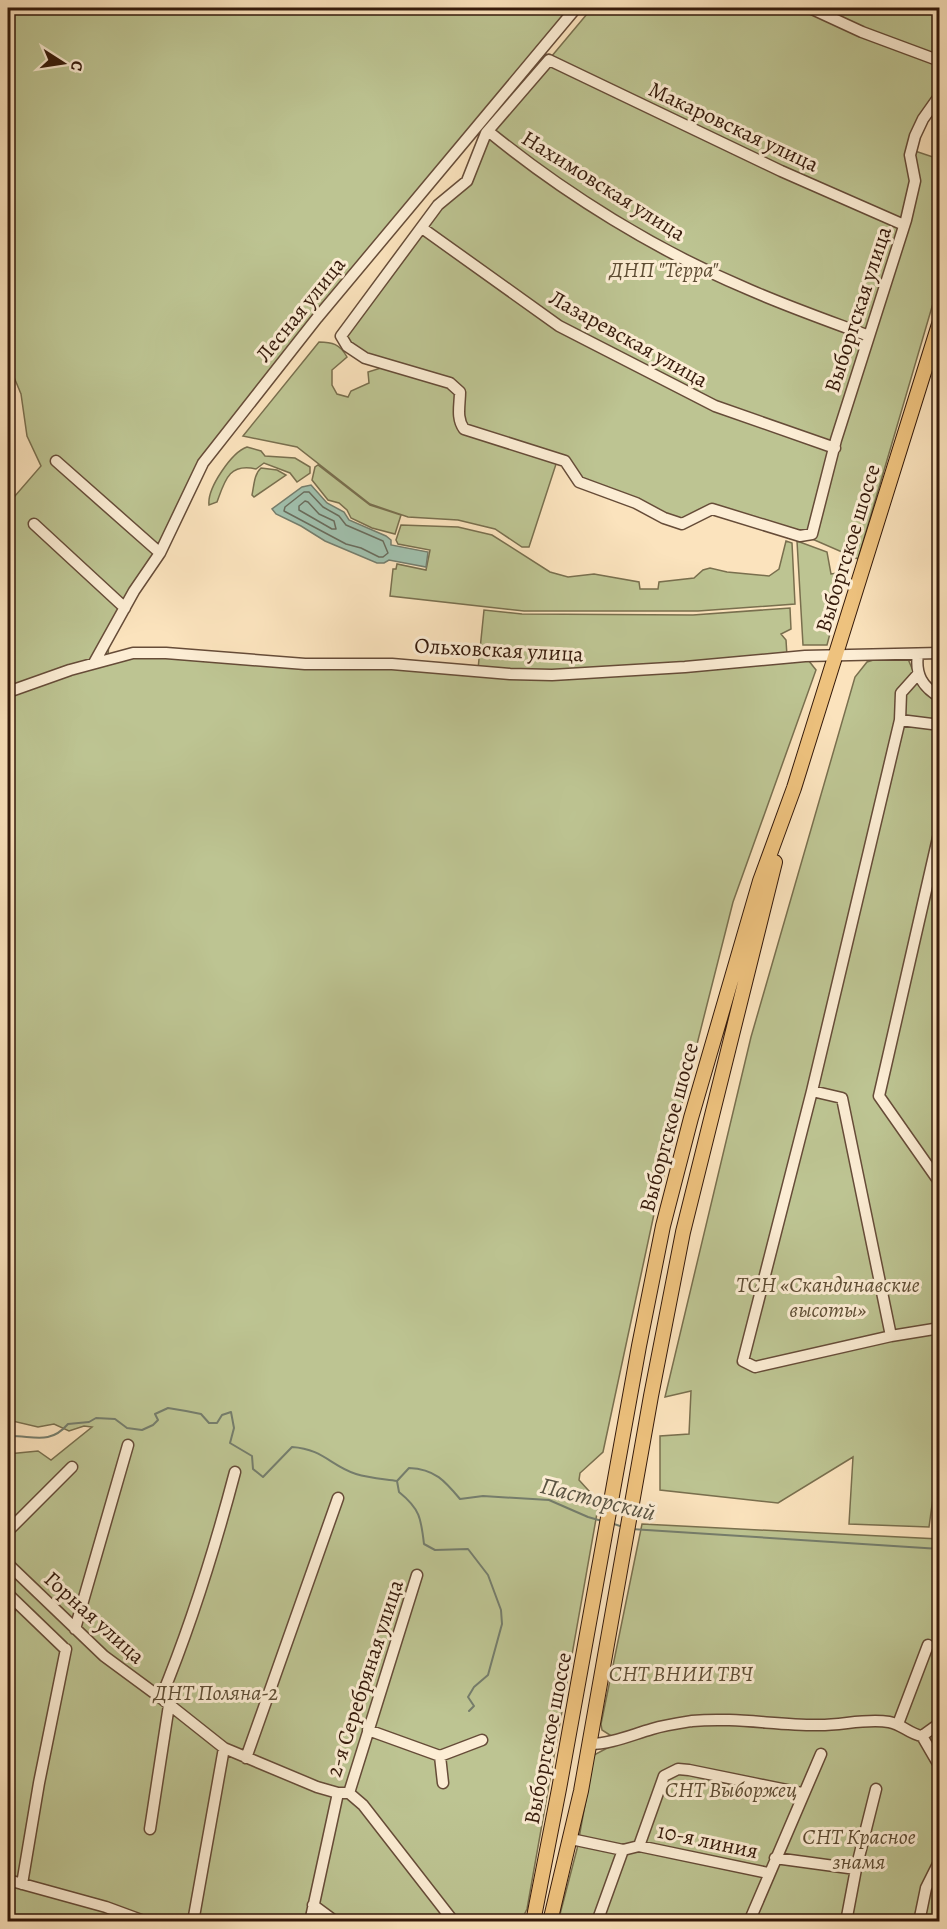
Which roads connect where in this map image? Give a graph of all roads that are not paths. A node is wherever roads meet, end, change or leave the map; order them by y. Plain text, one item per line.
1 (576, 8) edge
2 (810, 8) edge
3 (939, 61) edge
4 (939, 95) edge
5 (488, 131) junction
6 (904, 225) junction
7 (422, 228) junction
8 (939, 321) edge
9 (869, 336) junction
10 (834, 448) junction
11 (56, 461) dead end
12 (33, 524) dead end
13 (160, 552) junction
14 (125, 608) junction
15 (939, 653) edge
16 (835, 654) junction
17 (918, 654) junction
18 (94, 663) junction
19 (918, 674) junction
20 (8, 692) edge
21 (939, 697) edge
22 (900, 720) junction
23 (939, 725) edge
24 (794, 788) junction
25 (939, 830) edge
26 (812, 1090) junction
27 (939, 1183) edge
28 (939, 1328) edge
29 (891, 1336) junction
30 (128, 1445) dead end
31 (72, 1467) dead end
32 (235, 1472) dead end
33 (338, 1498) dead end
34 (8, 1531) edge
35 (8, 1564) edge
36 (417, 1575) dead end
37 (9, 1596) edge
38 (8, 1618) edge
39 (75, 1629) junction
40 (928, 1645) dead end
41 (165, 1701) junction
42 (939, 1723) edge
43 (898, 1724) junction
44 (368, 1730) junction
45 (922, 1736) junction
46 (482, 1740) dead end
47 (590, 1744) junction
48 (224, 1748) junction
49 (821, 1754) dead end
50 (441, 1756) junction
51 (246, 1758) junction
52 (939, 1767) edge
53 (443, 1783) dead end
54 (876, 1790) dead end
55 (343, 1793) junction
56 (802, 1793) junction
57 (150, 1829) dead end
58 (571, 1839) junction
59 (639, 1846) junction
60 (623, 1850) junction
61 (775, 1858) junction
62 (939, 1860) edge
63 (856, 1869) junction
64 (768, 1873) junction
65 (8, 1880) edge
66 (22, 1884) junction
67 (313, 1905) junction
68 (144, 1921) edge
69 (193, 1922) edge
70 (310, 1922) edge
71 (336, 1922) edge
72 (454, 1922) edge
73 (533, 1922) edge
74 (550, 1922) edge
75 (597, 1922) edge
76 (749, 1922) edge
77 (846, 1922) edge
78 (919, 1922) edge

1 - 13 street, Лесная улица
2 - 3 street
4 - 6 street, Выборгская улица
5 - 6 street, Макаровская улица
5 - 7 street
5 - 9 street, Нахимовская улица
6 - 9 street, Выборгская улица
7 - 10 street, Лазаревская улица
7 - 10 street, Выборгская улица
8 - 16 main road, Выборгское шоссе
9 - 10 street, Выборгская улица
11 - 13 street
12 - 14 street
13 - 14 street, Лесная улица
14 - 18 street, Лесная улица
15 - 17 street, Ольховская улица
16 - 17 street, Ольховская улица
16 - 18 street, Ольховская улица
16 - 24 main road, Выборгское шоссе
17 - 19 street
18 - 20 street, Ольховская улица
19 - 21 street
19 - 22 street
22 - 23 street
22 - 26 street
24 - 47 main road, Выборгское шоссе
24 - 73 main road, Выборгское шоссе
25 - 27 street
26 - 29 street
26 - 29 street
28 - 29 street
30 - 39 street
31 - 34 street
32 - 41 street
33 - 51 street
35 - 39 street, Горная улица
36 - 44 street, 2-я Серебряная улица
37 - 38 street
37 - 66 street
39 - 41 street, Горная улица
40 - 43 street
41 - 48 street, Горная улица
41 - 57 street
42 - 45 street
43 - 45 street
43 - 47 street
44 - 50 street
44 - 55 street, 2-я Серебряная улица
45 - 52 street
46 - 50 street
47 - 58 main road, Выборгское шоссе
48 - 51 street, Горная улица
48 - 69 street
49 - 56 street
50 - 53 street
51 - 55 street, Горная улица
54 - 63 street
55 - 67 street, 2-я Серебряная улица
55 - 72 street
56 - 59 street
56 - 61 street
58 - 60 street
58 - 74 main road, Выборгское шоссе
59 - 60 street
59 - 64 street, 10-я линия
60 - 75 street
61 - 63 street
61 - 64 street
62 - 78 street
63 - 77 street
64 - 76 street
65 - 66 street
66 - 68 street
67 - 70 street, 2-я Серебряная улица
67 - 71 street

